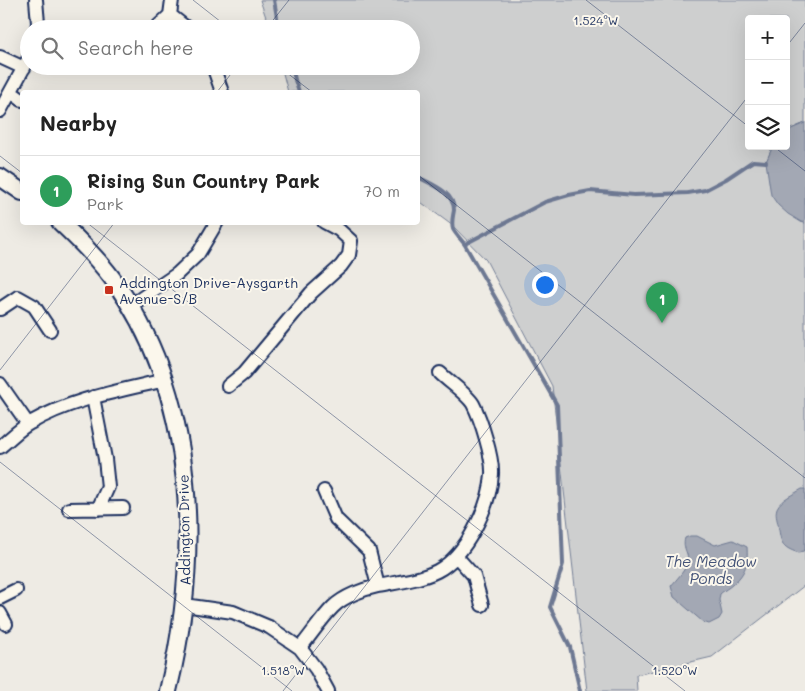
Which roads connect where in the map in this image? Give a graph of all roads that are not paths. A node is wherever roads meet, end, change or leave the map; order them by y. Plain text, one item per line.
1 (36, 0) edge
2 (172, 0) edge
3 (170, 15) junction
4 (38, 20) edge
5 (165, 20) edge
6 (176, 20) edge
7 (0, 57) edge
8 (20, 62) edge
9 (20, 75) edge
10 (216, 75) edge
11 (221, 90) edge
12 (11, 92) junction
13 (20, 99) edge
14 (0, 111) edge
15 (0, 177) edge
16 (20, 191) edge
17 (63, 225) edge
18 (215, 225) edge
19 (330, 225) edge
20 (130, 306) junction
21 (0, 309) edge
22 (50, 330) dead end
23 (440, 373) dead end
24 (164, 380) junction
25 (0, 384) edge
26 (228, 386) dead end
27 (93, 397) junction
28 (28, 424) junction
29 (0, 447) edge
30 (324, 491) dead end
31 (123, 508) dead end
32 (69, 509) dead end
33 (98, 509) junction
34 (456, 556) junction
35 (378, 586) junction
36 (16, 590) dead end
37 (0, 598) edge
38 (184, 605) junction
39 (482, 605) dead end
40 (300, 648) junction
41 (168, 691) edge
42 (328, 691) edge

1 - 4 street
2 - 3 street
3 - 5 street
3 - 6 street
7 - 8 street
9 - 12 street
10 - 11 street
12 - 13 street
12 - 14 street
15 - 16 street
17 - 20 street, Addington Drive
18 - 20 street
19 - 26 street
20 - 24 street, Addington Drive
21 - 22 street
23 - 34 street
24 - 27 street
24 - 38 street, Addington Drive
25 - 28 street
27 - 28 street
27 - 33 street
28 - 29 street
30 - 35 street
31 - 33 street
32 - 33 street
34 - 35 street
34 - 39 street
35 - 40 street
36 - 37 street
38 - 40 street
38 - 41 street, Addington Drive
40 - 42 street

